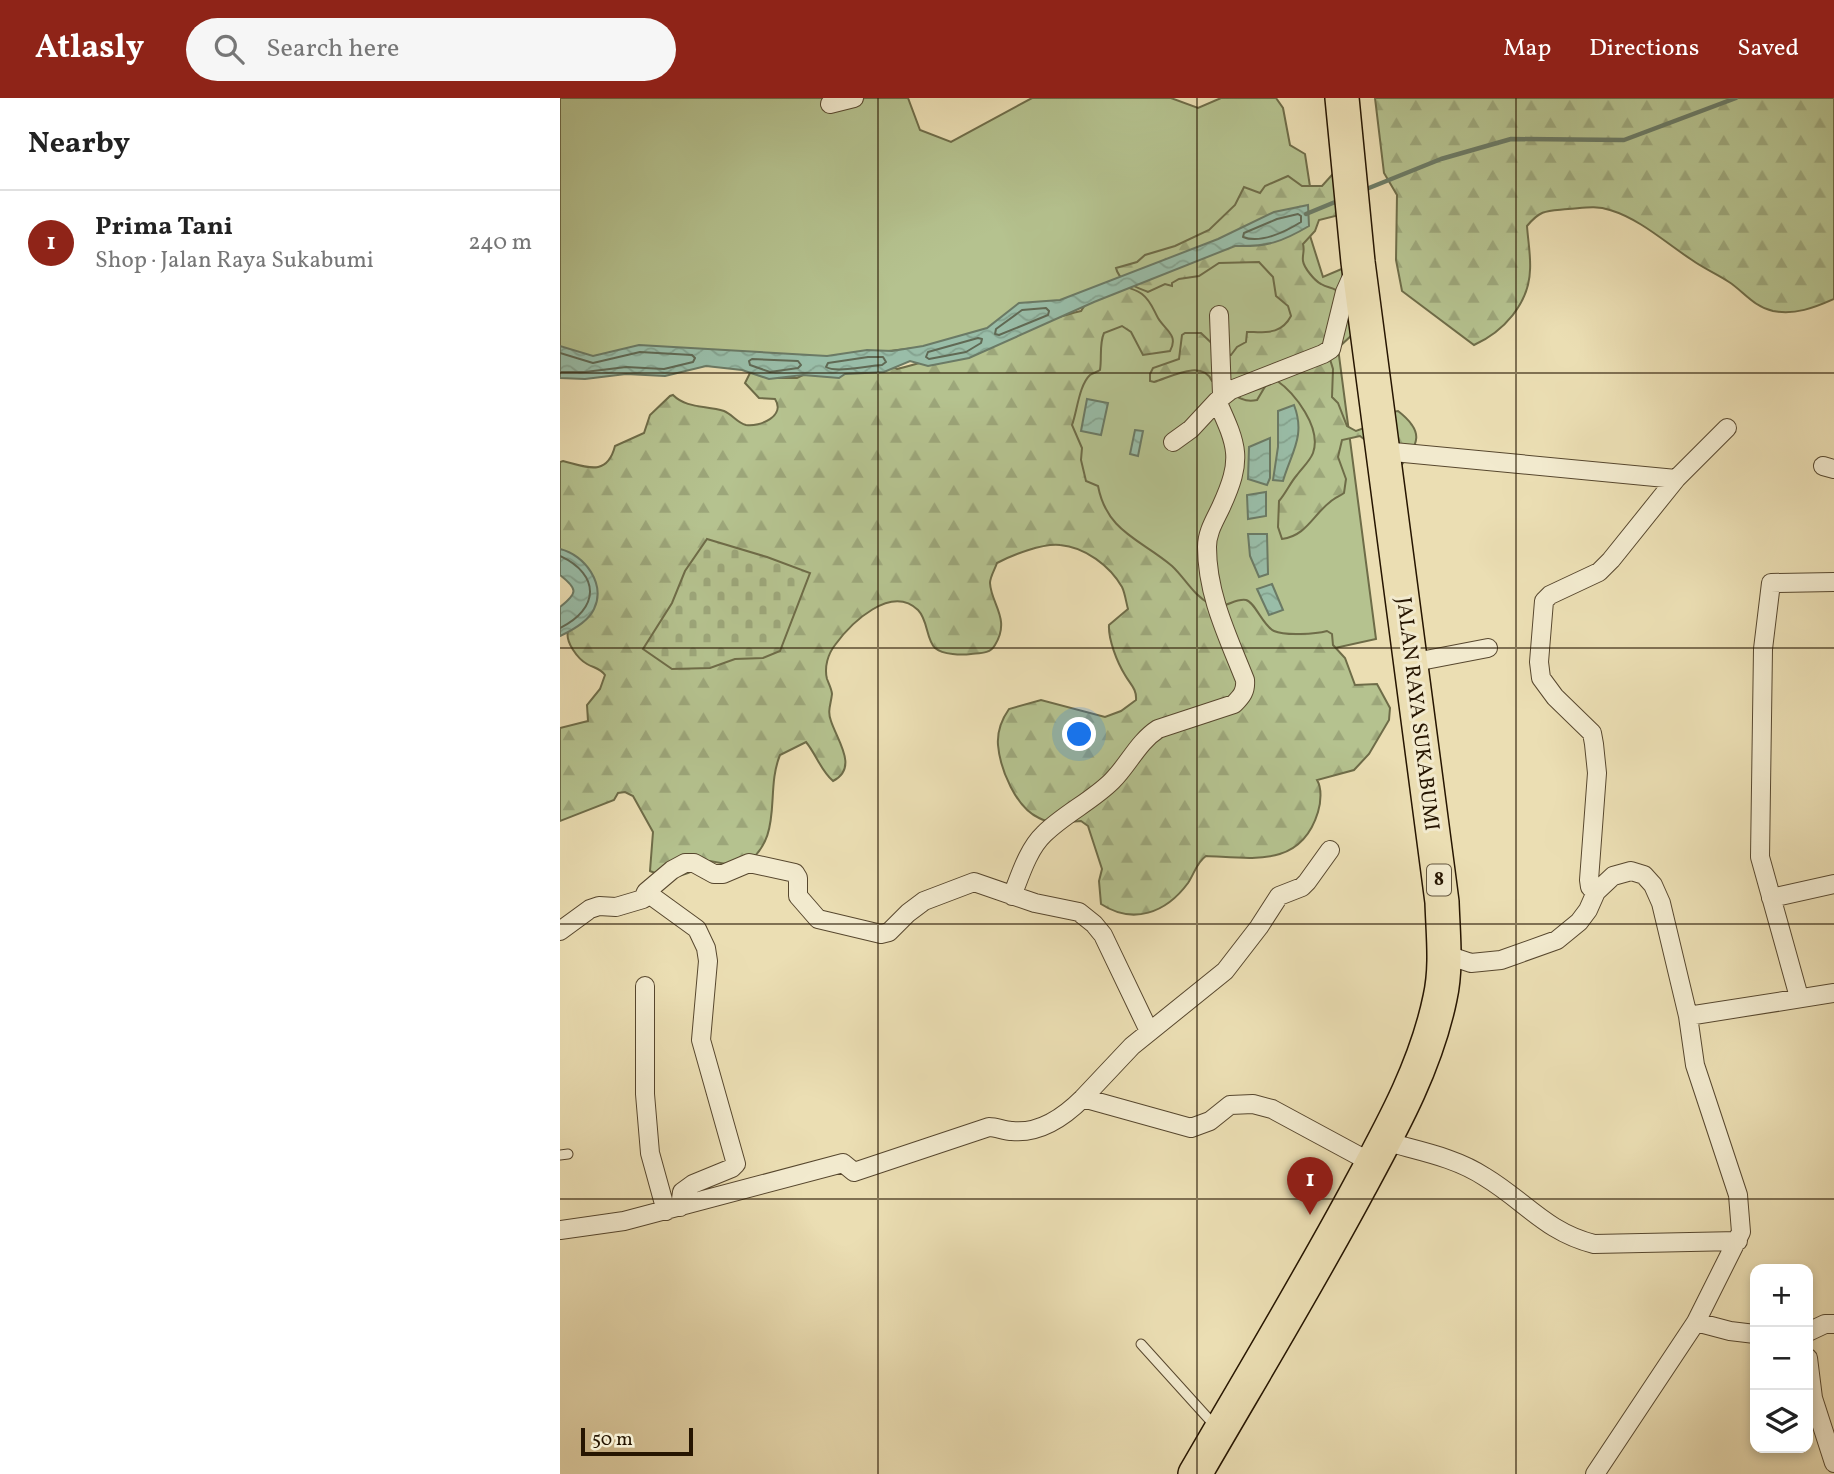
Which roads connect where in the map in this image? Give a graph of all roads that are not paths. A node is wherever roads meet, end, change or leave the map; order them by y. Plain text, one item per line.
1 (854, 98) edge
2 (1342, 98) edge
3 (830, 104) dead end
4 (1356, 246) junction
5 (1219, 315) dead end
6 (1220, 398) junction
7 (1727, 428) dead end
8 (1173, 442) dead end
9 (1383, 451) junction
10 (1676, 479) junction
11 (1834, 582) edge
12 (1488, 648) dead end
13 (1410, 663) junction
14 (1329, 850) dead end
15 (1834, 884) edge
16 (646, 892) junction
17 (1596, 892) junction
18 (1012, 896) junction
19 (1771, 898) junction
20 (560, 930) edge
21 (1444, 954) junction
22 (645, 986) dead end
23 (1834, 993) edge
24 (1799, 997) junction
25 (1688, 1016) junction
26 (1149, 1031) junction
27 (1083, 1098) junction
28 (1378, 1152) junction
29 (673, 1209) junction
30 (560, 1230) edge
31 (1738, 1241) junction
32 (1696, 1322) junction
33 (1834, 1324) edge
34 (1813, 1330) edge
35 (1750, 1333) edge
36 (1141, 1344) dead end
37 (1812, 1390) edge
38 (1220, 1431) junction
39 (1834, 1463) edge
40 (1195, 1474) edge
41 (1595, 1474) edge

1 - 3 street
2 - 4 highway, 8
4 - 6 street
4 - 9 highway, JALAN RAYA SUKABUMI / 8
5 - 6 street
6 - 8 street
6 - 18 street
7 - 10 street
9 - 10 street
9 - 13 highway, JALAN RAYA SUKABUMI / 8
10 - 17 street
11 - 19 street
12 - 13 street
13 - 21 highway, JALAN RAYA SUKABUMI / 8
14 - 26 street
15 - 19 street
16 - 18 street
16 - 20 street
16 - 29 street
17 - 21 street
17 - 25 street
18 - 26 street
19 - 24 street
21 - 28 highway, JALAN RAYA SUKABUMI / 8
22 - 29 street
23 - 24 street
24 - 25 street
25 - 31 street
26 - 27 street
27 - 28 street
27 - 29 street
28 - 31 street
28 - 38 highway, JALAN RAYA SUKABUMI / 8
29 - 30 street
31 - 32 street
32 - 35 street
32 - 41 street
33 - 34 street
36 - 38 lane
37 - 39 street
38 - 40 highway, JALAN RAYA SUKABUMI / 8

